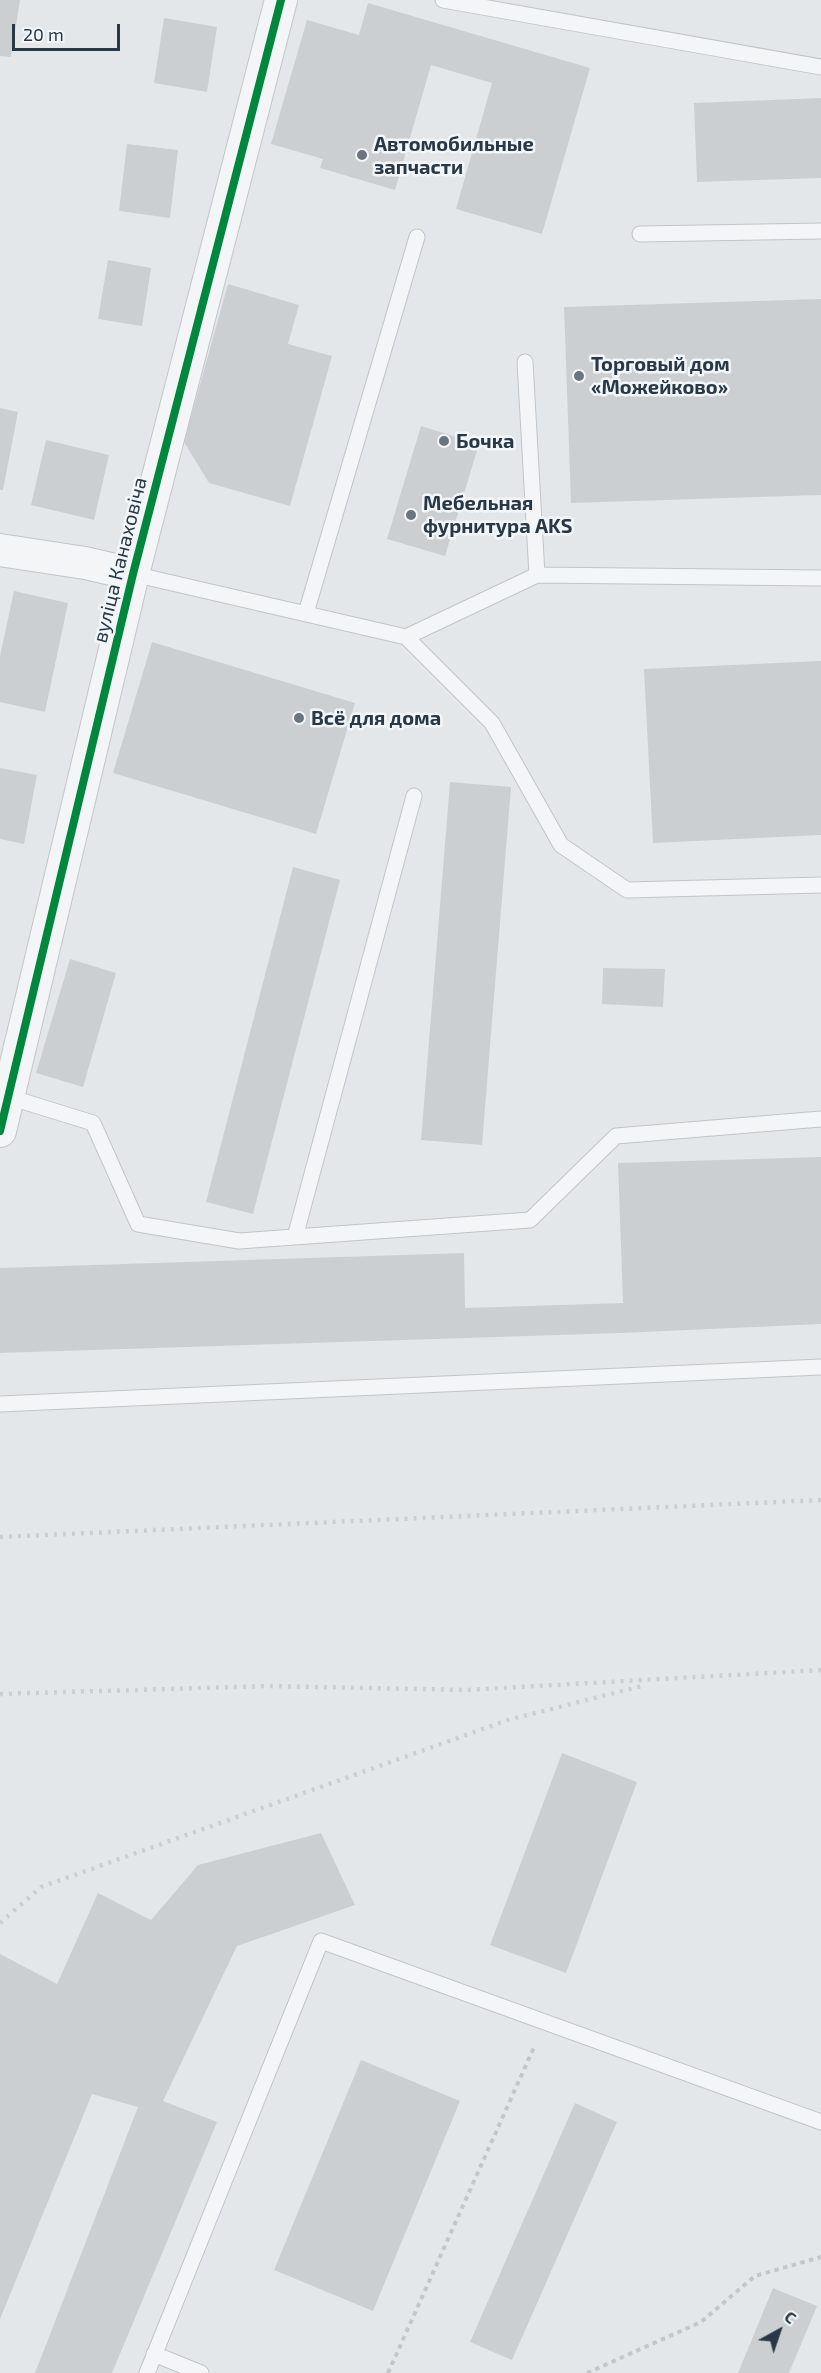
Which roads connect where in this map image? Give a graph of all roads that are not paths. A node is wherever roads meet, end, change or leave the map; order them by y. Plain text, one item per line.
1 (281, 0) edge
2 (443, 0) edge
3 (821, 67) edge
4 (821, 231) edge
5 (640, 234) dead end
6 (417, 237) dead end
7 (525, 362) dead end
8 (0, 550) edge
9 (133, 573) junction
10 (537, 575) junction
11 (821, 578) edge
12 (306, 613) junction
13 (406, 637) junction
14 (414, 796) dead end
15 (821, 885) edge
16 (9, 1096) junction
17 (821, 1119) edge
18 (0, 1131) edge
19 (296, 1237) junction
20 (821, 1366) edge
21 (0, 1404) edge
22 (821, 2122) edge
23 (154, 2354) junction
24 (147, 2373) edge
25 (201, 2373) edge

1 - 9 street, вуліца Канаховіча
2 - 3 lane
4 - 5 lane
6 - 12 lane
7 - 10 lane
8 - 9 street
9 - 12 lane
9 - 16 street, вуліца Канаховіча
10 - 11 lane
10 - 13 lane
12 - 13 lane
13 - 15 lane
14 - 19 lane
16 - 18 street, вуліца Канаховіча
16 - 19 lane
17 - 19 lane
20 - 21 lane
22 - 23 lane
23 - 24 lane
23 - 25 lane

